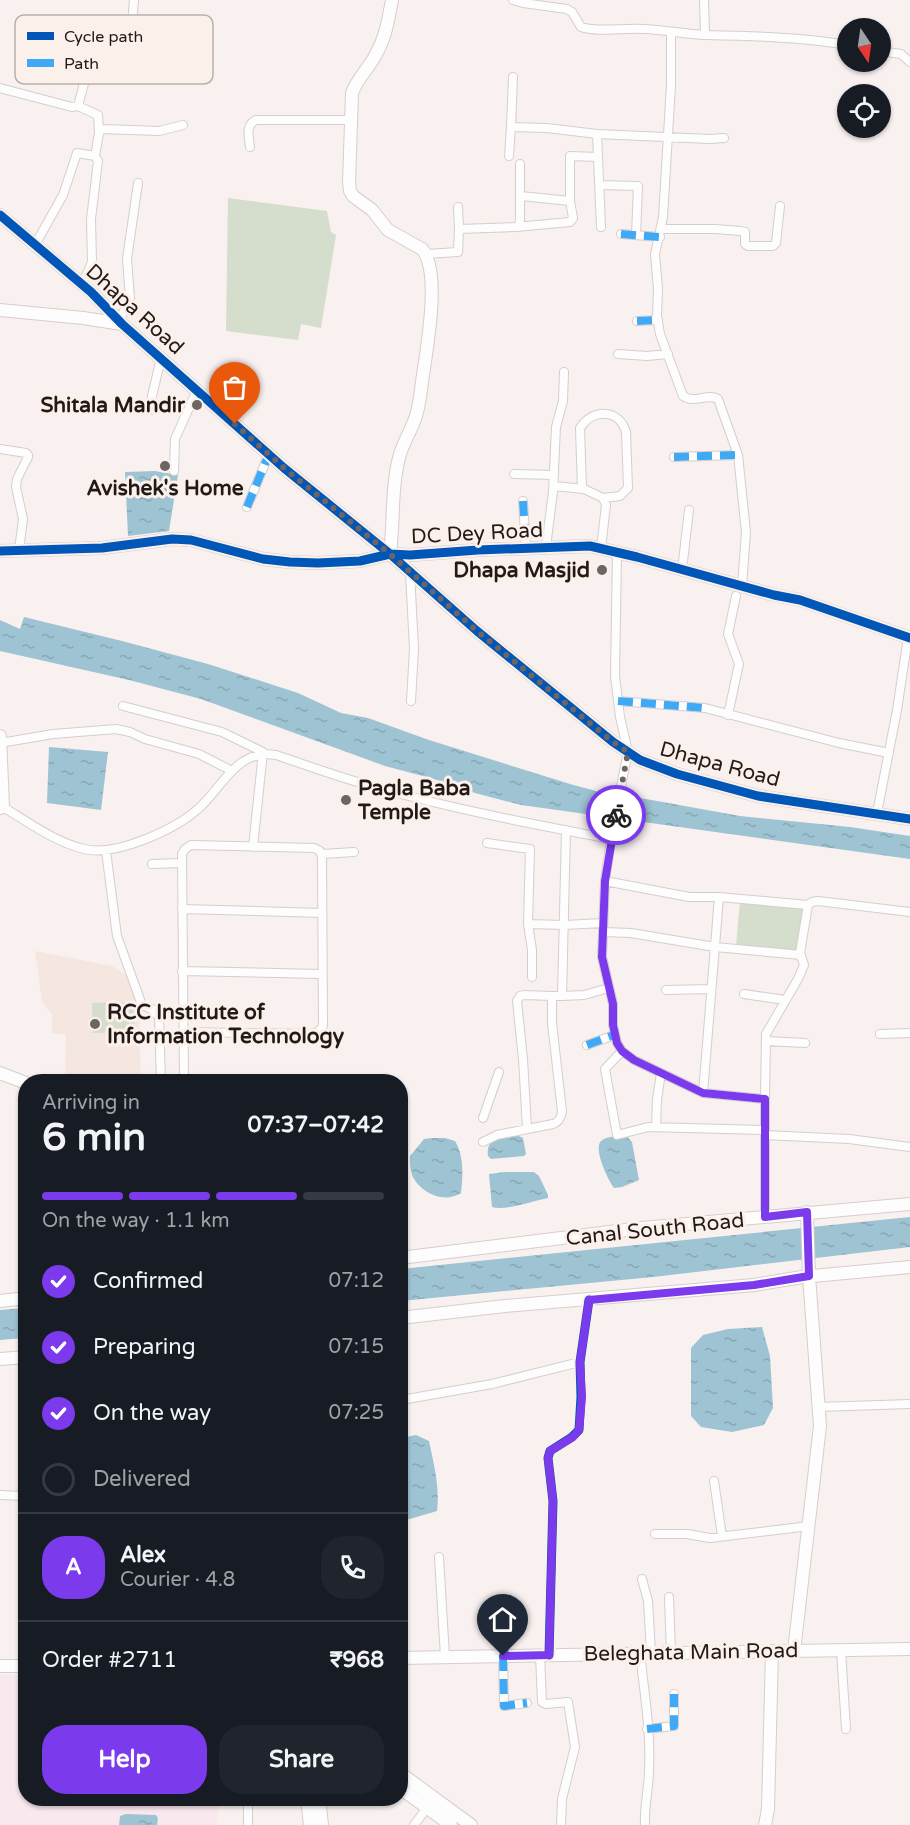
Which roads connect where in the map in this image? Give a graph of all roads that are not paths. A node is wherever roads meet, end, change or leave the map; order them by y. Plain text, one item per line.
1 (134, 0) edge
2 (392, 0) edge
3 (513, 0) edge
4 (704, 0) edge
5 (560, 4) edge
6 (133, 15) edge
7 (671, 33) junction
8 (705, 35) junction
9 (837, 43) edge
10 (891, 53) edge
11 (910, 62) edge
12 (513, 76) dead end
13 (84, 84) edge
14 (0, 88) edge
15 (78, 106) junction
16 (350, 120) junction
17 (183, 124) dead end
18 (511, 127) junction
19 (99, 133) junction
20 (597, 134) junction
21 (667, 137) junction
22 (724, 138) dead end
23 (250, 147) dead end
24 (95, 156) junction
25 (509, 156) dead end
26 (598, 157) junction
27 (520, 164) dead end
28 (138, 183) dead end
29 (600, 185) junction
30 (521, 196) junction
31 (570, 201) junction
32 (780, 206) dead end
33 (458, 207) dead end
34 (0, 215) edge
35 (516, 227) junction
36 (601, 227) dead end
37 (459, 229) junction
38 (661, 233) junction
39 (621, 234) dead end
40 (636, 235) junction
41 (35, 245) junction
42 (426, 254) junction
43 (81, 284) junction
44 (0, 310) edge
45 (657, 320) junction
46 (637, 321) dead end
47 (121, 323) junction
48 (618, 354) dead end
49 (668, 354) junction
50 (161, 358) junction
51 (564, 372) dead end
52 (197, 390) junction
53 (151, 410) dead end
54 (0, 449) edge
55 (269, 454) junction
56 (738, 455) junction
57 (674, 457) dead end
58 (174, 471) dead end
59 (514, 474) dead end
60 (554, 475) junction
61 (554, 486) junction
62 (582, 489) junction
63 (603, 498) junction
64 (523, 501) dead end
65 (247, 507) dead end
66 (689, 510) dead end
67 (546, 547) junction
68 (526, 548) junction
69 (601, 548) junction
70 (0, 550) edge
71 (19, 550) junction
72 (617, 552) junction
73 (390, 554) junction
74 (682, 570) junction
75 (410, 572) junction
76 (739, 591) junction
77 (909, 638) edge
78 (411, 701) dead end
79 (618, 701) junction
80 (123, 706) dead end
81 (728, 714) junction
82 (0, 736) edge
83 (0, 742) edge
84 (264, 752) junction
85 (628, 752) junction
86 (888, 753) junction
87 (232, 771) junction
88 (2, 807) edge
89 (877, 813) junction
90 (910, 819) edge
91 (566, 830) junction
92 (611, 839) junction
93 (487, 843) dead end
94 (253, 847) junction
95 (105, 851) junction
96 (354, 852) dead end
97 (322, 854) junction
98 (182, 863) junction
99 (152, 864) dead end
100 (605, 881) junction
101 (719, 897) junction
102 (808, 906) junction
103 (182, 909) junction
104 (910, 912) edge
105 (322, 913) junction
106 (528, 924) junction
107 (564, 925) junction
108 (603, 928) junction
109 (715, 947) junction
110 (801, 955) junction
111 (182, 971) junction
112 (321, 974) junction
113 (532, 977) dead end
114 (609, 988) junction
115 (711, 988) junction
116 (666, 990) dead end
117 (744, 994) dead end
118 (552, 996) junction
119 (562, 996) junction
120 (785, 1000) junction
121 (183, 1032) junction
122 (910, 1033) edge
123 (880, 1034) dead end
124 (614, 1035) junction
125 (766, 1041) junction
126 (805, 1043) dead end
127 (587, 1045) dead end
128 (622, 1051) junction
129 (499, 1072) dead end
130 (0, 1073) edge
131 (661, 1073) junction
132 (161, 1074) edge
133 (184, 1074) edge
134 (18, 1080) edge
135 (703, 1093) junction
136 (765, 1099) junction
137 (483, 1118) dead end
138 (656, 1127) junction
139 (527, 1128) junction
140 (765, 1132) junction
141 (483, 1142) dead end
142 (910, 1147) edge
143 (910, 1204) edge
144 (807, 1212) junction
145 (765, 1217) junction
146 (408, 1257) edge
147 (910, 1267) edge
148 (809, 1276) junction
149 (18, 1299) edge
150 (589, 1300) junction
151 (0, 1301) edge
152 (408, 1317) edge
153 (18, 1358) edge
154 (0, 1359) edge
155 (580, 1362) junction
156 (408, 1399) edge
157 (910, 1404) edge
158 (818, 1407) junction
159 (714, 1481) dead end
160 (0, 1495) edge
161 (18, 1496) edge
162 (809, 1526) junction
163 (655, 1534) dead end
164 (722, 1536) junction
165 (439, 1557) dead end
166 (642, 1580) dead end
167 (669, 1597) dead end
168 (500, 1603) dead end
169 (910, 1649) edge
170 (841, 1650) junction
171 (772, 1651) junction
172 (794, 1651) junction
173 (646, 1653) junction
174 (671, 1653) junction
175 (545, 1655) junction
176 (504, 1656) junction
177 (445, 1657) junction
178 (408, 1658) edge
179 (0, 1666) edge
180 (18, 1666) edge
181 (674, 1694) dead end
182 (527, 1703) dead end
183 (647, 1729) junction
184 (846, 1729) dead end
185 (408, 1779) edge
186 (408, 1794) edge
187 (248, 1806) edge
188 (308, 1806) edge
189 (320, 1806) edge
190 (427, 1808) junction
191 (248, 1825) edge
192 (310, 1825) edge
193 (322, 1825) edge
194 (414, 1825) edge
195 (451, 1825) edge
196 (471, 1825) edge
197 (561, 1825) edge
198 (645, 1825) edge
199 (765, 1825) edge

1 - 6 street
2 - 16 street
3 - 5 street
4 - 8 street
5 - 7 street
7 - 8 street
7 - 21 street
8 - 9 street
10 - 11 street
12 - 18 street
13 - 15 street
14 - 15 street
15 - 19 street
16 - 23 street
16 - 42 street
17 - 19 street
18 - 20 street
18 - 25 street
19 - 24 street
20 - 21 street
20 - 26 street
21 - 22 street
21 - 38 street
24 - 41 street
24 - 43 street
26 - 29 street
26 - 31 street
27 - 30 street
28 - 47 street
29 - 36 street
29 - 40 street
30 - 31 street
30 - 35 street
31 - 35 street
32 - 38 street
33 - 37 street
34 - 41 street, Dhapa Road
35 - 37 street
37 - 42 street
38 - 40 street
38 - 45 street
39 - 40 street
41 - 43 street, Dhapa Road
42 - 73 street
43 - 47 street, Dhapa Road
44 - 47 street
45 - 46 street
45 - 49 street
47 - 50 street, Dhapa Road
48 - 49 street
49 - 56 street
50 - 52 street, Dhapa Road
50 - 53 street
51 - 60 street
52 - 55 street, Dhapa Road
52 - 58 street
54 - 71 street
55 - 65 street
55 - 73 street, Dhapa Road
56 - 57 street
56 - 76 street
59 - 60 street
60 - 61 street
61 - 62 street
61 - 67 street
62 - 63 street
62 - 63 street
63 - 69 street
64 - 68 street
66 - 74 street
67 - 68 street, DC Dey Road
67 - 69 street, DC Dey Road
68 - 73 street, DC Dey Road
69 - 72 street, DC Dey Road
70 - 71 street, DC Dey Road
71 - 73 street, DC Dey Road
72 - 74 street, DC Dey Road
72 - 79 street
73 - 75 street, Dhapa Road
74 - 76 street, DC Dey Road
75 - 78 street
75 - 85 street, Dhapa Road
76 - 77 street, DC Dey Road
76 - 81 street
77 - 86 street
79 - 81 street
79 - 85 street
80 - 84 street
81 - 86 street
82 - 83 street
83 - 87 street
83 - 88 street
84 - 87 street
84 - 91 street
84 - 94 street
85 - 89 street, Dhapa Road
85 - 92 street
86 - 89 street
87 - 95 street
88 - 95 street
89 - 90 street, Dhapa Road
91 - 92 street
91 - 107 street
92 - 100 street
93 - 106 street
94 - 97 street
94 - 98 street
95 - 132 street
96 - 97 street
97 - 105 street
98 - 99 street
98 - 103 street
100 - 101 street
100 - 108 street
101 - 102 street
101 - 109 street
102 - 104 street
102 - 110 street
103 - 105 street
103 - 111 street
105 - 112 street
106 - 107 street
106 - 113 street
107 - 108 street
107 - 119 street
108 - 109 street
108 - 114 street
109 - 110 street
109 - 115 street
110 - 120 street
111 - 112 street
111 - 121 street
112 - 121 street
114 - 119 street
114 - 124 street
115 - 116 street
115 - 135 street
117 - 120 street
118 - 119 street
118 - 139 street
118 - 139 street
120 - 125 street
121 - 133 street
122 - 123 street
124 - 127 street
124 - 128 street
125 - 126 street
125 - 136 street
128 - 131 street
128 - 138 street
129 - 137 street
130 - 134 street
131 - 135 street
131 - 138 street
135 - 136 street
136 - 140 street
138 - 140 street
139 - 141 street
140 - 142 street
140 - 145 street
143 - 144 street, Canal South Road
144 - 145 street, Canal South Road
144 - 148 street
145 - 146 street, Canal South Road
147 - 148 street
148 - 150 street
148 - 158 street
149 - 151 street
150 - 152 street
150 - 155 street
153 - 154 street
155 - 156 street
155 - 175 street
157 - 158 street
158 - 162 street
159 - 164 street
160 - 161 street
162 - 164 street
162 - 172 street
163 - 164 street
165 - 177 street
166 - 173 street
167 - 174 street
168 - 176 street
169 - 170 street, Beleghata Main Road
170 - 172 street, Beleghata Main Road
170 - 184 street
171 - 172 street, Beleghata Main Road
171 - 174 street, Beleghata Main Road
171 - 199 street
173 - 174 street, Beleghata Main Road
173 - 175 street, Beleghata Main Road
173 - 183 street
175 - 176 street, Beleghata Main Road
175 - 197 street
176 - 177 street, Beleghata Main Road
176 - 182 street
177 - 178 street, Beleghata Main Road
179 - 180 street
181 - 183 street
183 - 198 street
185 - 196 street
186 - 190 street
187 - 191 street
188 - 192 street
189 - 193 street
190 - 194 street
190 - 195 street

